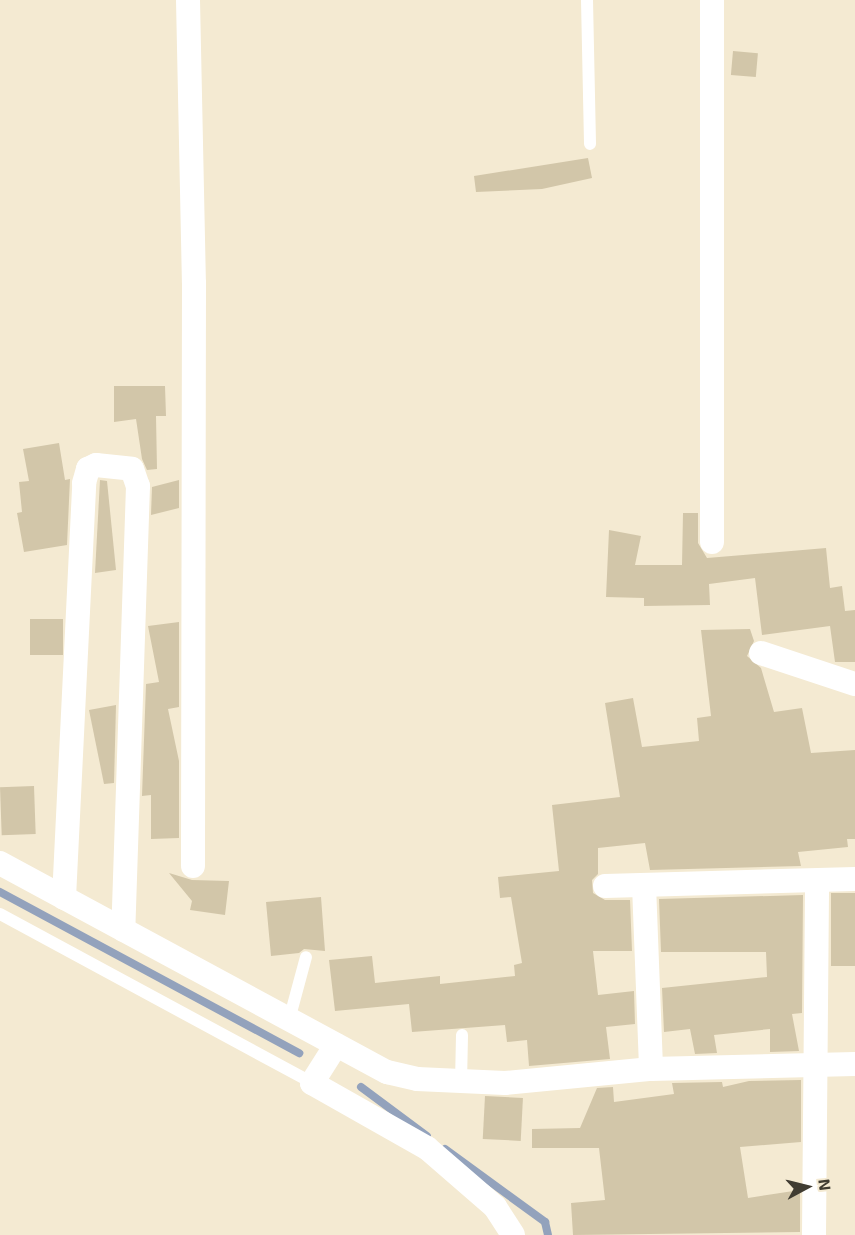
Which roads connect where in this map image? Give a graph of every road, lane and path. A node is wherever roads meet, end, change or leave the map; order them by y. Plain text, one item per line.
1 (188, 0) edge
2 (587, 0) edge
3 (712, 0) edge
4 (590, 144) dead end
5 (712, 542) dead end
6 (761, 653) dead end
7 (855, 684) edge
8 (0, 863) edge
9 (193, 867) dead end
10 (855, 879) edge
11 (818, 881) junction
12 (605, 885) dead end
13 (644, 885) junction
14 (64, 898) junction
15 (0, 914) edge
16 (123, 930) junction
17 (306, 957) dead end
18 (289, 1020) junction
19 (462, 1035) dead end
20 (336, 1045) junction
21 (855, 1064) edge
22 (818, 1066) junction
23 (651, 1069) junction
24 (312, 1083) junction
25 (461, 1083) junction
26 (513, 1235) edge
27 (814, 1235) edge

1 - 9 street
2 - 4 lane
3 - 5 street
6 - 7 street
8 - 14 street
10 - 11 street
11 - 13 street
11 - 22 street
12 - 13 street
13 - 23 street
14 - 16 street
14 - 16 street
15 - 24 lane
16 - 18 street
17 - 18 lane
18 - 20 street
19 - 25 lane
20 - 24 street
20 - 25 street
21 - 22 street
22 - 23 street
22 - 27 street
23 - 25 street
24 - 26 street

